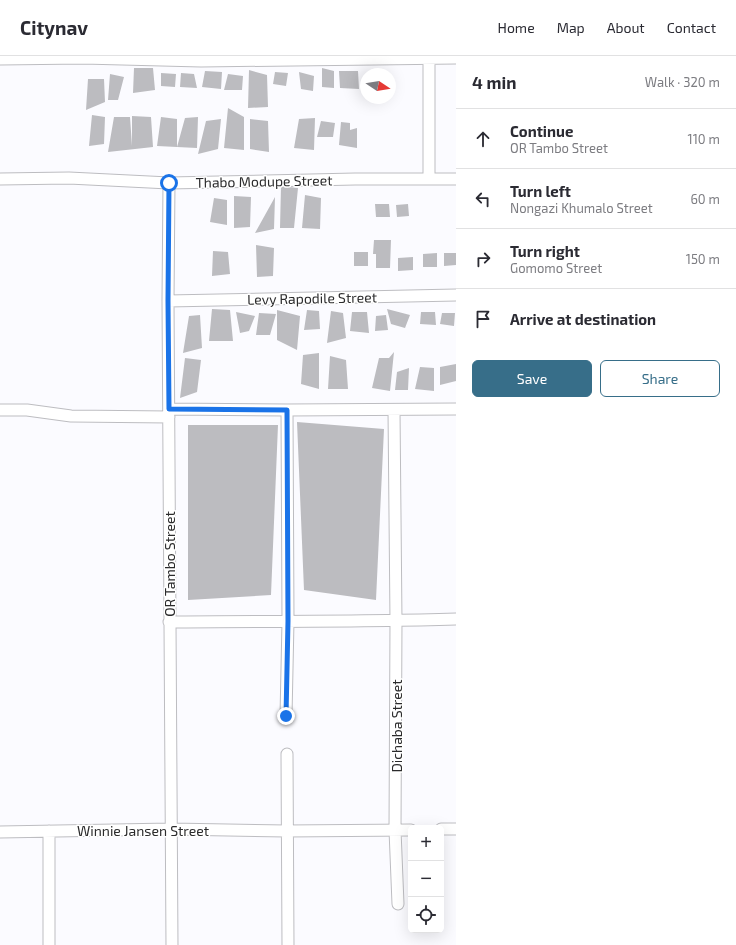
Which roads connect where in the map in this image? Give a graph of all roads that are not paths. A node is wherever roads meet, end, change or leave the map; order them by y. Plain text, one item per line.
1 (83, 57) edge
2 (429, 57) edge
3 (201, 58) edge
4 (309, 58) edge
5 (456, 58) edge
6 (0, 59) edge
7 (0, 179) edge
8 (429, 179) junction
9 (456, 179) edge
10 (169, 183) junction
11 (456, 295) edge
12 (168, 301) junction
13 (456, 408) edge
14 (0, 410) edge
15 (287, 410) junction
16 (394, 410) junction
17 (169, 413) junction
18 (456, 619) edge
19 (288, 621) junction
20 (396, 621) junction
21 (169, 622) junction
22 (286, 716) dead end
23 (287, 754) dead end
24 (171, 829) junction
25 (444, 829) edge
26 (456, 829) edge
27 (396, 830) junction
28 (408, 830) edge
29 (49, 831) junction
30 (286, 831) junction
31 (0, 832) edge
32 (398, 904) dead end
33 (49, 945) edge
34 (172, 945) edge
35 (288, 945) edge

1 - 3 street
1 - 6 street
2 - 4 street
2 - 5 street
2 - 8 street
3 - 4 street
7 - 10 street, Thabo Modupe Street
8 - 9 street, Thabo Modupe Street
8 - 10 street, Thabo Modupe Street
10 - 12 street, OR Tambo Street
11 - 12 street, Levy Rapodile Street
12 - 17 street, OR Tambo Street
13 - 16 street
14 - 17 street
15 - 16 street
15 - 17 street
15 - 19 street
16 - 20 street, Dichaba Street
17 - 21 street, OR Tambo Street
18 - 20 street
19 - 20 street
19 - 21 street
19 - 22 street
20 - 27 street, Dichaba Street
21 - 24 street, OR Tambo Street
23 - 30 street
24 - 29 street, Winnie Jansen Street
24 - 30 street, Winnie Jansen Street
24 - 34 street, OR Tambo Street
25 - 26 street
27 - 28 street, Winnie Jansen Street
27 - 30 street, Winnie Jansen Street
27 - 32 street
29 - 31 street, Winnie Jansen Street
29 - 33 street
30 - 35 street

